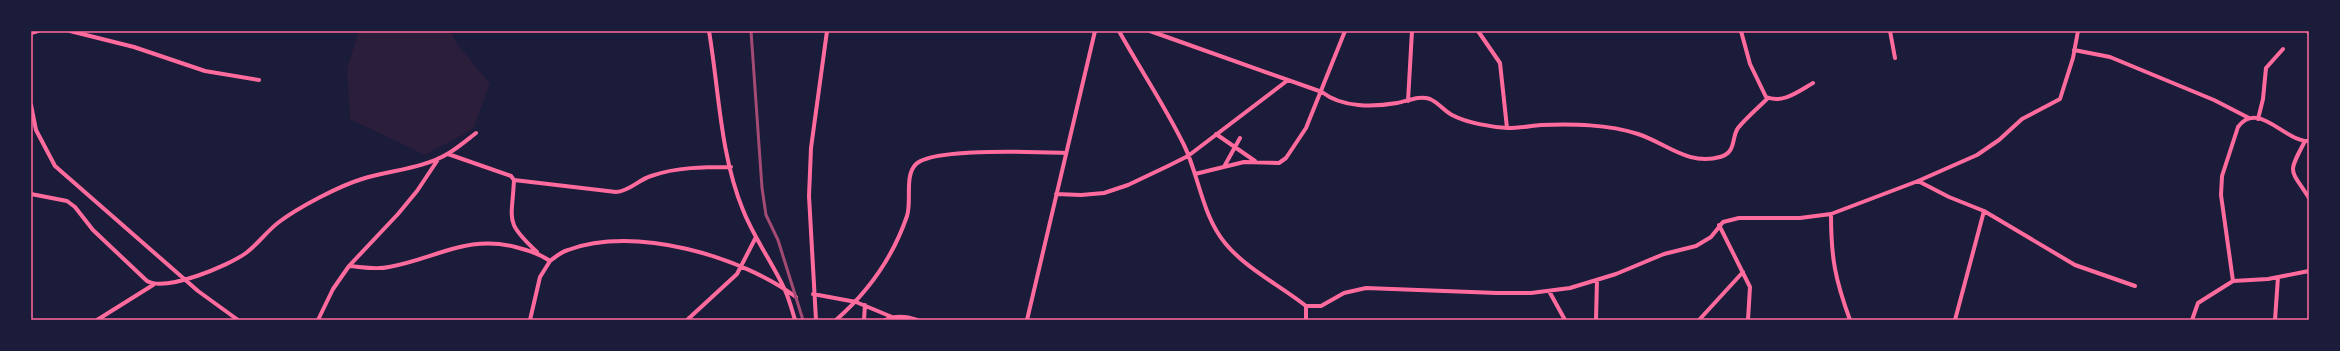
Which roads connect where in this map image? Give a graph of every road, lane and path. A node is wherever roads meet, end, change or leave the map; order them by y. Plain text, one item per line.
1 (38, 31) edge
2 (70, 31) edge
3 (710, 31) edge
4 (827, 31) edge
5 (1095, 31) edge
6 (1119, 31) edge
7 (1150, 31) edge
8 (1345, 31) edge
9 (1412, 31) edge
10 (1478, 31) edge
11 (1741, 31) edge
12 (1890, 31) edge
13 (2078, 31) edge
14 (31, 33) edge
15 (2283, 49) dead end
16 (2074, 50) junction
17 (1895, 58) dead end
18 (259, 80) dead end
19 (1288, 80) junction
20 (1813, 84) dead end
21 (1322, 92) junction
22 (1768, 98) junction
23 (1408, 101) junction
24 (31, 105) edge
25 (2249, 118) junction
26 (2258, 119) junction
27 (1507, 128) junction
28 (476, 133) dead end
29 (1216, 134) junction
30 (1240, 138) dead end
31 (2307, 141) edge
32 (1234, 148) junction
33 (1066, 153) junction
34 (448, 154) junction
35 (1188, 156) junction
36 (439, 158) junction
37 (1255, 161) junction
38 (1225, 165) junction
39 (730, 167) junction
40 (1195, 174) junction
41 (514, 180) junction
42 (1918, 181) junction
43 (31, 194) edge
44 (1056, 194) junction
45 (2309, 198) edge
46 (1984, 211) junction
47 (1831, 214) junction
48 (1719, 225) junction
49 (756, 237) junction
50 (539, 253) junction
51 (550, 261) junction
52 (349, 266) junction
53 (740, 268) junction
54 (2309, 271) edge
55 (1743, 272) junction
56 (2278, 277) junction
57 (184, 279) junction
58 (1597, 280) junction
59 (2234, 281) junction
60 (153, 284) junction
61 (2135, 286) dead end
62 (784, 288) junction
63 (1549, 291) junction
64 (812, 294) junction
65 (796, 297) dead end
66 (856, 302) junction
67 (865, 305) junction
68 (1306, 306) junction
69 (892, 317) junction
70 (97, 320) edge
71 (238, 320) edge
72 (318, 320) edge
73 (530, 320) edge
74 (687, 320) edge
75 (796, 320) edge
76 (816, 320) edge
77 (836, 320) edge
78 (864, 320) edge
79 (885, 320) edge
80 (917, 320) edge
81 (1027, 320) edge
82 (1306, 320) edge
83 (1565, 320) edge
84 (1596, 320) edge
85 (1699, 320) edge
86 (1748, 320) edge
87 (1850, 320) edge
88 (1955, 320) edge
89 (2192, 320) edge
90 (2275, 320) edge

1 - 14 street
2 - 18 street
3 - 39 street
4 - 64 street
5 - 33 street
6 - 35 street
7 - 19 street
8 - 21 street
9 - 23 street
10 - 27 street
11 - 22 street
12 - 17 street
13 - 16 street
15 - 26 street
16 - 25 street
16 - 42 street
19 - 21 street
19 - 29 street
20 - 22 street
21 - 23 street
21 - 37 street
22 - 27 street
23 - 27 street
24 - 57 street
25 - 26 street
25 - 59 street
26 - 31 street
28 - 34 street
29 - 32 street
29 - 35 street
30 - 32 street
31 - 45 street
32 - 37 street
32 - 38 street
33 - 44 street
33 - 66 street
34 - 36 street
34 - 41 street
35 - 40 street
35 - 44 street
36 - 52 street
36 - 57 street
37 - 38 street
38 - 40 street
39 - 41 street
39 - 49 street
40 - 68 street
41 - 50 street
42 - 46 street
42 - 47 street
43 - 60 street
44 - 81 street
46 - 61 street
46 - 88 street
47 - 48 street
47 - 87 street
48 - 55 street
48 - 58 street
49 - 53 street
49 - 62 street
50 - 51 street
50 - 52 street
51 - 53 street
51 - 73 street
52 - 72 street
53 - 62 street
53 - 74 street
54 - 56 street
55 - 85 street
55 - 86 street
56 - 59 street
56 - 90 street
57 - 60 street
57 - 71 street
58 - 63 street
58 - 84 street
59 - 89 street
60 - 70 street
62 - 65 street
62 - 75 street
63 - 68 street
63 - 83 street
64 - 66 street
64 - 76 street
66 - 67 street
66 - 77 street
67 - 69 street
67 - 78 street
68 - 82 street
69 - 79 street
69 - 80 street

